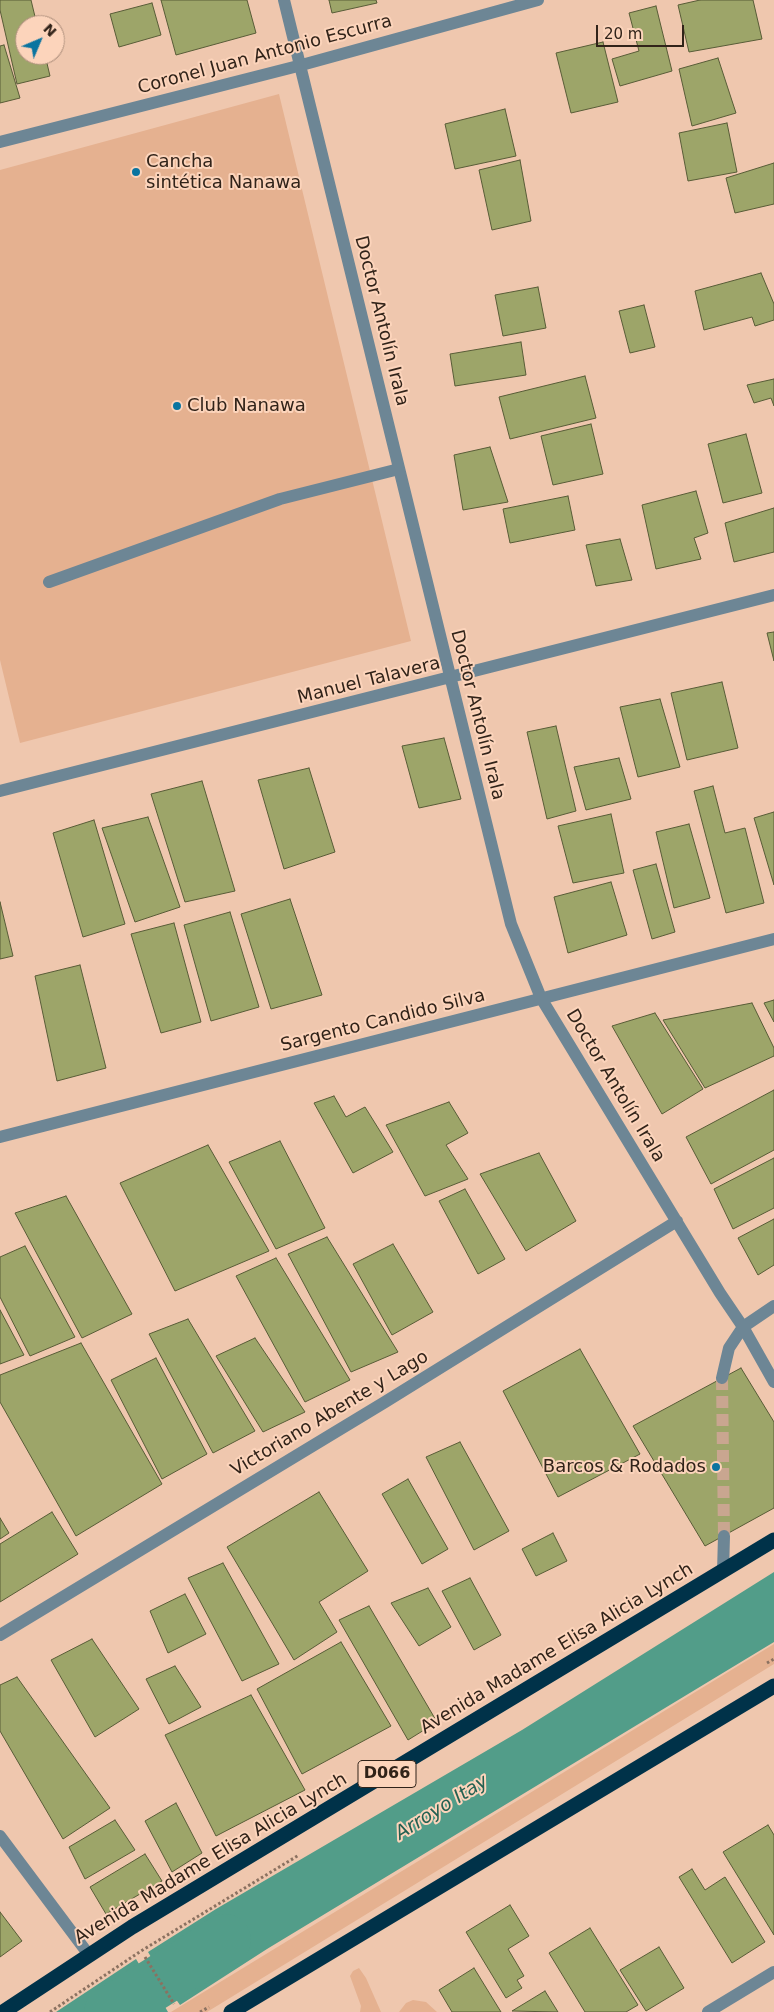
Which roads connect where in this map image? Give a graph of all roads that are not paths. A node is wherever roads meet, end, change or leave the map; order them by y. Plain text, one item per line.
1 (284, 0) edge
2 (538, 0) edge
3 (298, 66) junction
4 (0, 142) edge
5 (399, 469) junction
6 (50, 582) dead end
7 (774, 595) edge
8 (450, 679) junction
9 (0, 791) edge
10 (774, 939) edge
11 (541, 998) junction
12 (0, 1137) edge
13 (677, 1221) junction
14 (774, 1306) edge
15 (743, 1327) junction
16 (722, 1378) tunnel mouth
17 (774, 1382) edge
18 (724, 1536) tunnel mouth
19 (774, 1540) edge
20 (723, 1572) junction
21 (0, 1635) edge
22 (774, 1686) edge
23 (0, 1836) edge
24 (89, 1955) junction
25 (774, 1972) edge
26 (3, 2012) edge
27 (231, 2012) edge
28 (708, 2012) edge

1 - 3 street, Doctor Antolín Irala
2 - 3 street, Coronel Juan Antonio Escurra
3 - 4 street, Coronel Juan Antonio Escurra
3 - 5 street, Doctor Antolín Irala
5 - 6 street
5 - 8 street, Doctor Antolín Irala
7 - 8 street, Manuel Talavera
8 - 9 street, Manuel Talavera
8 - 11 street, Doctor Antolín Irala
10 - 11 street, Sargento Candido Silva
11 - 12 street, Sargento Candido Silva
11 - 13 street, Doctor Antolín Irala
13 - 15 street, Doctor Antolín Irala
13 - 21 street, Victoriano Abente y Lago
14 - 15 street
15 - 16 street
15 - 17 street, Doctor Antolín Irala
18 - 20 street
19 - 20 highway, Avenida Madame Elisa Alicia Lynch / D066
20 - 24 highway, Avenida Madame Elisa Alicia Lynch / D066
22 - 27 highway
23 - 24 street
24 - 26 highway, Avenida Madame Elisa Alicia Lynch / D066
25 - 28 street

